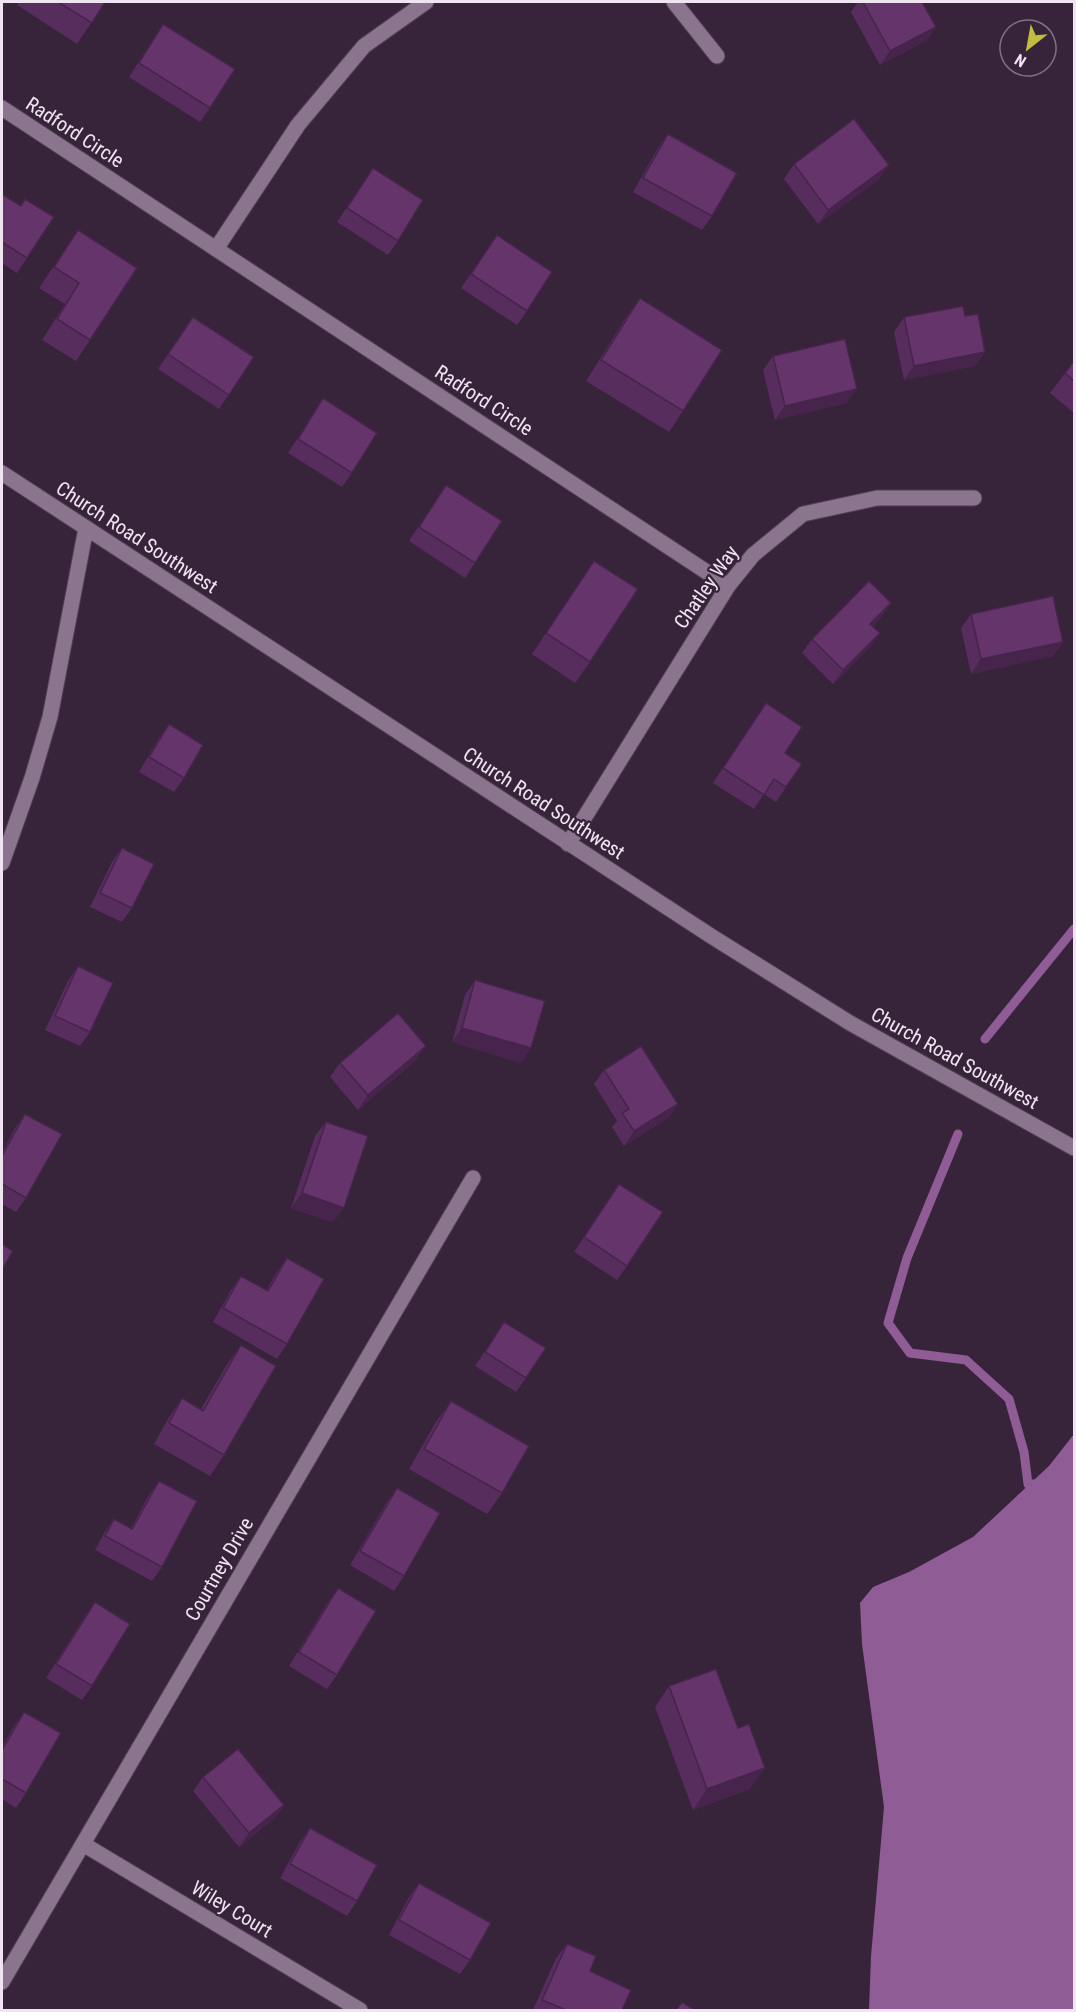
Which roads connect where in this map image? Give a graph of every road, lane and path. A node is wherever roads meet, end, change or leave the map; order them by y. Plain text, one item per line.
1 (426, 2) edge
2 (674, 2) edge
3 (717, 56) dead end
4 (2, 108) edge
5 (216, 249) junction
6 (2, 473) edge
7 (974, 498) dead end
8 (86, 528) junction
9 (728, 586) junction
10 (568, 844) junction
11 (2, 863) edge
12 (1074, 1148) edge
13 (473, 1178) dead end
14 (82, 1844) junction
15 (2, 1982) edge
16 (360, 2010) edge

1 - 5 street
2 - 3 street
4 - 5 street, Radford Circle
5 - 9 street, Radford Circle
6 - 8 street, Church Road Southwest
7 - 9 street, Chatley Way
8 - 10 street, Church Road Southwest
8 - 11 street
9 - 10 street, Chatley Way
10 - 12 street, Church Road Southwest
13 - 14 street, Courtney Drive
14 - 15 street, Courtney Drive
14 - 16 street, Wiley Court

